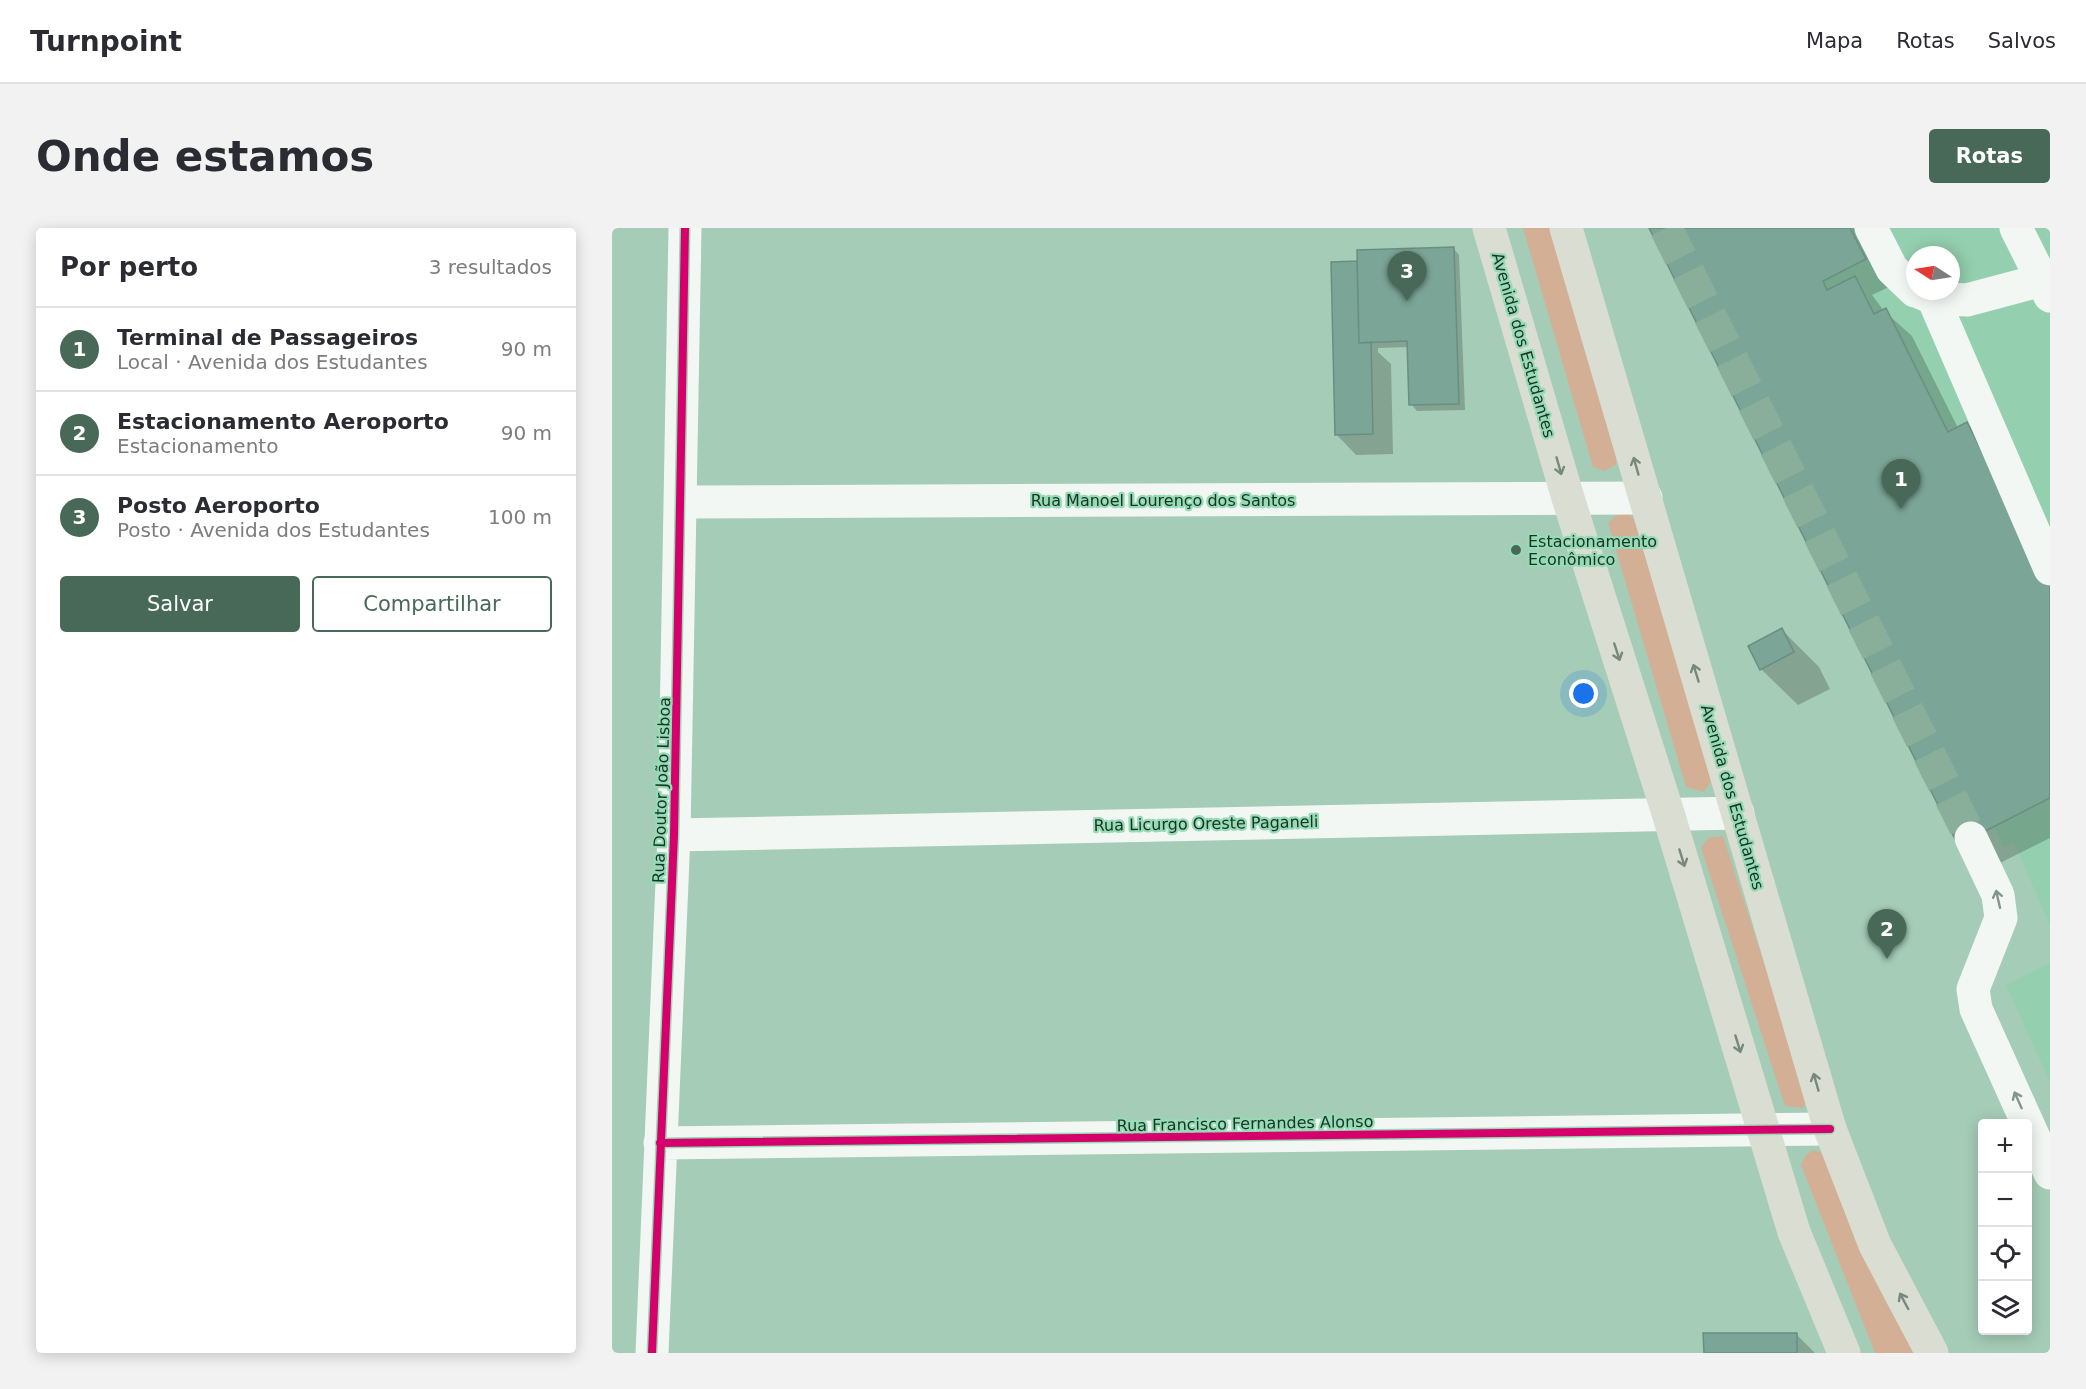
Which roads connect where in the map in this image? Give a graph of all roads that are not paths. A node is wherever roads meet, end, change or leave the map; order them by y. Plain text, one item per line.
1 (685, 228) edge
2 (1490, 228) edge
3 (1566, 228) edge
4 (1871, 228) edge
5 (2016, 228) edge
6 (1906, 281) edge
7 (2046, 288) edge
8 (1960, 299) edge
9 (1924, 300) edge
10 (1568, 498) junction
11 (1646, 498) junction
12 (680, 502) junction
13 (2050, 569) edge
14 (1668, 813) junction
15 (1738, 813) junction
16 (674, 835) junction
17 (1971, 838) tunnel mouth
18 (1830, 1129) junction
19 (1764, 1131) junction
20 (660, 1143) junction
21 (2050, 1173) edge
22 (652, 1353) edge
23 (1844, 1353) edge
24 (1932, 1353) edge

1 - 12 street, Rua Doutor João Lisboa
2 -> 10 main road, Avenida dos Estudantes
11 -> 3 main road, Avenida dos Estudantes
4 - 6 street
5 - 7 street
7 - 8 street
9 - 13 street
10 - 11 street, Rua Manoel Lourenço dos Santos
10 - 12 street, Rua Manoel Lourenço dos Santos
10 -> 14 main road, Avenida dos Estudantes
15 -> 11 main road, Avenida dos Estudantes
12 - 16 street, Rua Doutor João Lisboa
14 - 15 street, Rua Licurgo Oreste Paganeli
14 - 16 street, Rua Licurgo Oreste Paganeli
14 -> 19 main road, Avenida dos Estudantes
18 -> 15 main road, Avenida dos Estudantes
16 - 20 street, Rua Doutor João Lisboa
21 -> 17 street
18 - 19 street, Rua Francisco Fernandes Alonso
24 -> 18 main road, Avenida dos Estudantes
19 - 20 street, Rua Francisco Fernandes Alonso
19 - 23 main road, Avenida dos Estudantes
20 - 22 street, Rua Doutor João Lisboa

